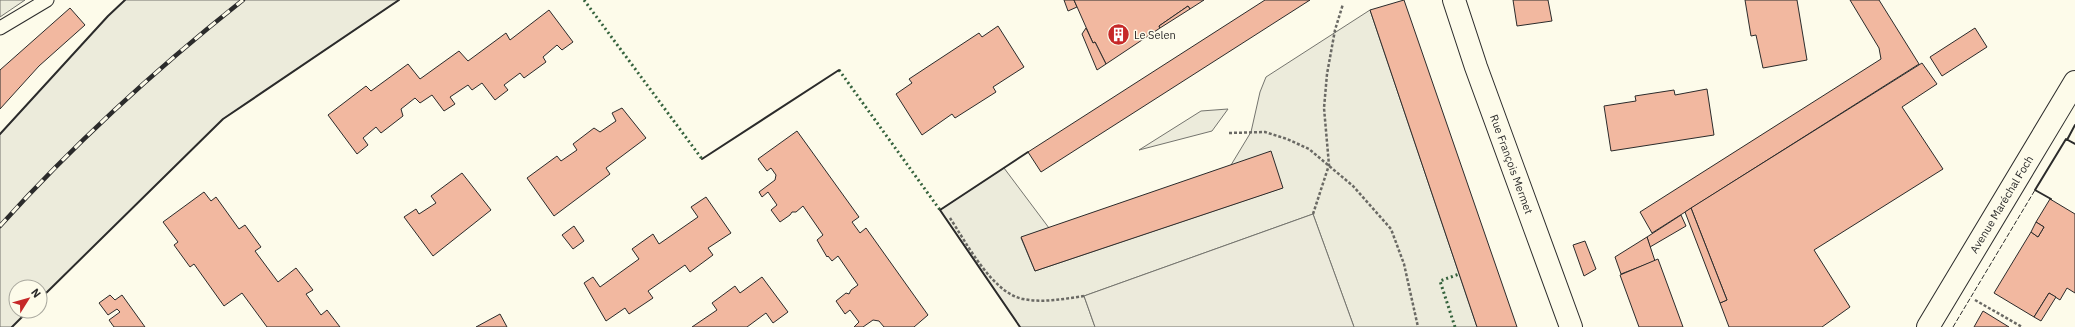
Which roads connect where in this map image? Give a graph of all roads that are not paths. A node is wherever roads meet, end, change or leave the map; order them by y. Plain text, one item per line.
1 (47, 0) edge
2 (1454, 0) edge
3 (0, 28) edge
4 (2075, 82) edge
5 (1571, 327) edge
6 (1928, 327) edge

1 - 3 lane
2 - 5 main road, Rue François Mermet
4 - 6 main road, Avenue Maréchal Foch

